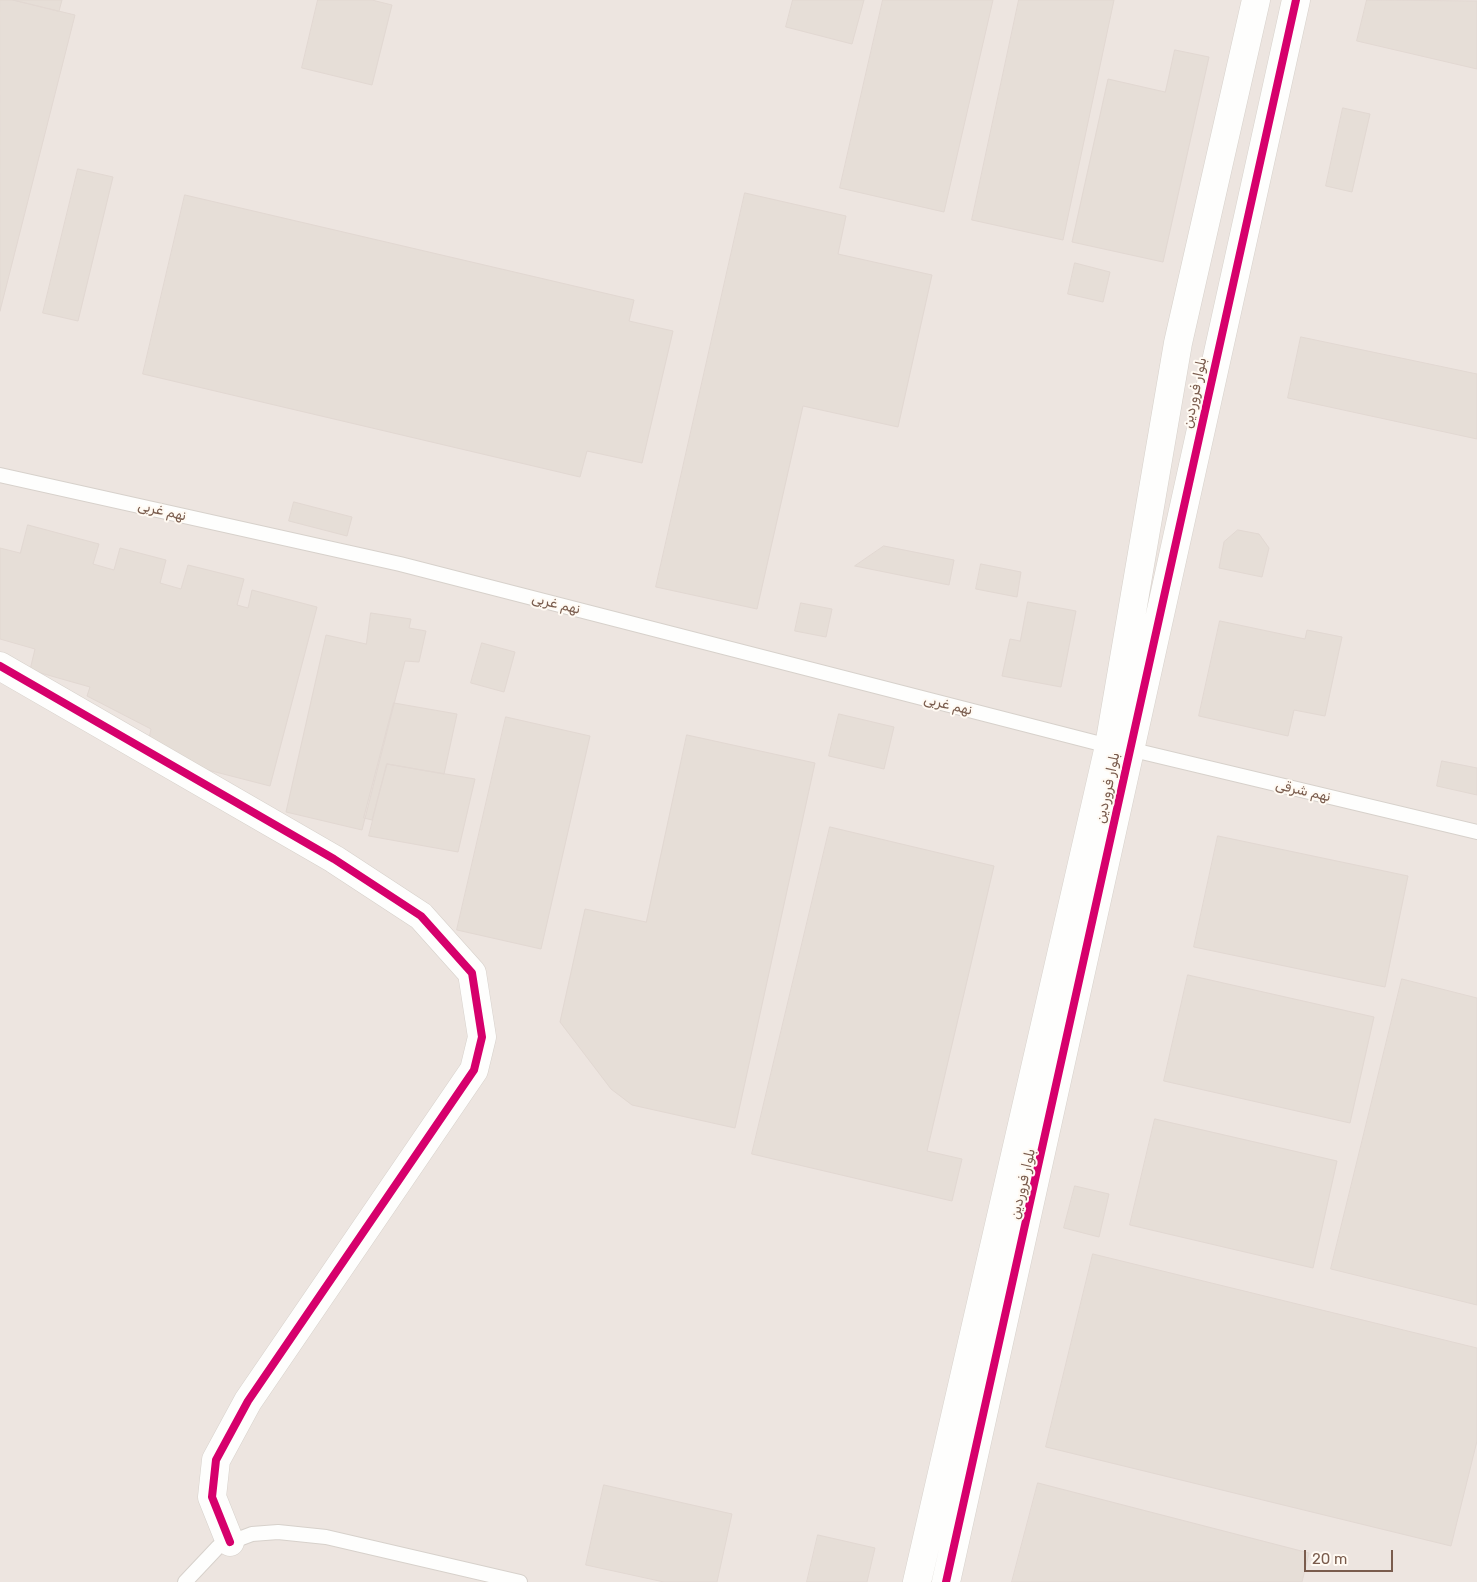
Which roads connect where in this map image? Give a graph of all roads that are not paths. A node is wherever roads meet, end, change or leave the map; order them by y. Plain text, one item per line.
1 (1256, 0) edge
2 (1296, 0) edge
3 (0, 475) edge
4 (0, 666) edge
5 (1119, 748) junction
6 (1477, 832) edge
7 (230, 1542) junction
8 (185, 1582) edge
9 (520, 1582) edge
10 (917, 1582) edge
11 (946, 1582) edge

1 - 5 street, بلوار فروردین
2 - 5 street, بلوار فروردین
3 - 5 lane, نهم غربی
4 - 7 street
5 - 6 lane, نهم شرقی
5 - 10 street, بلوار فروردین
5 - 11 street, بلوار فروردین
7 - 8 lane
7 - 9 lane

